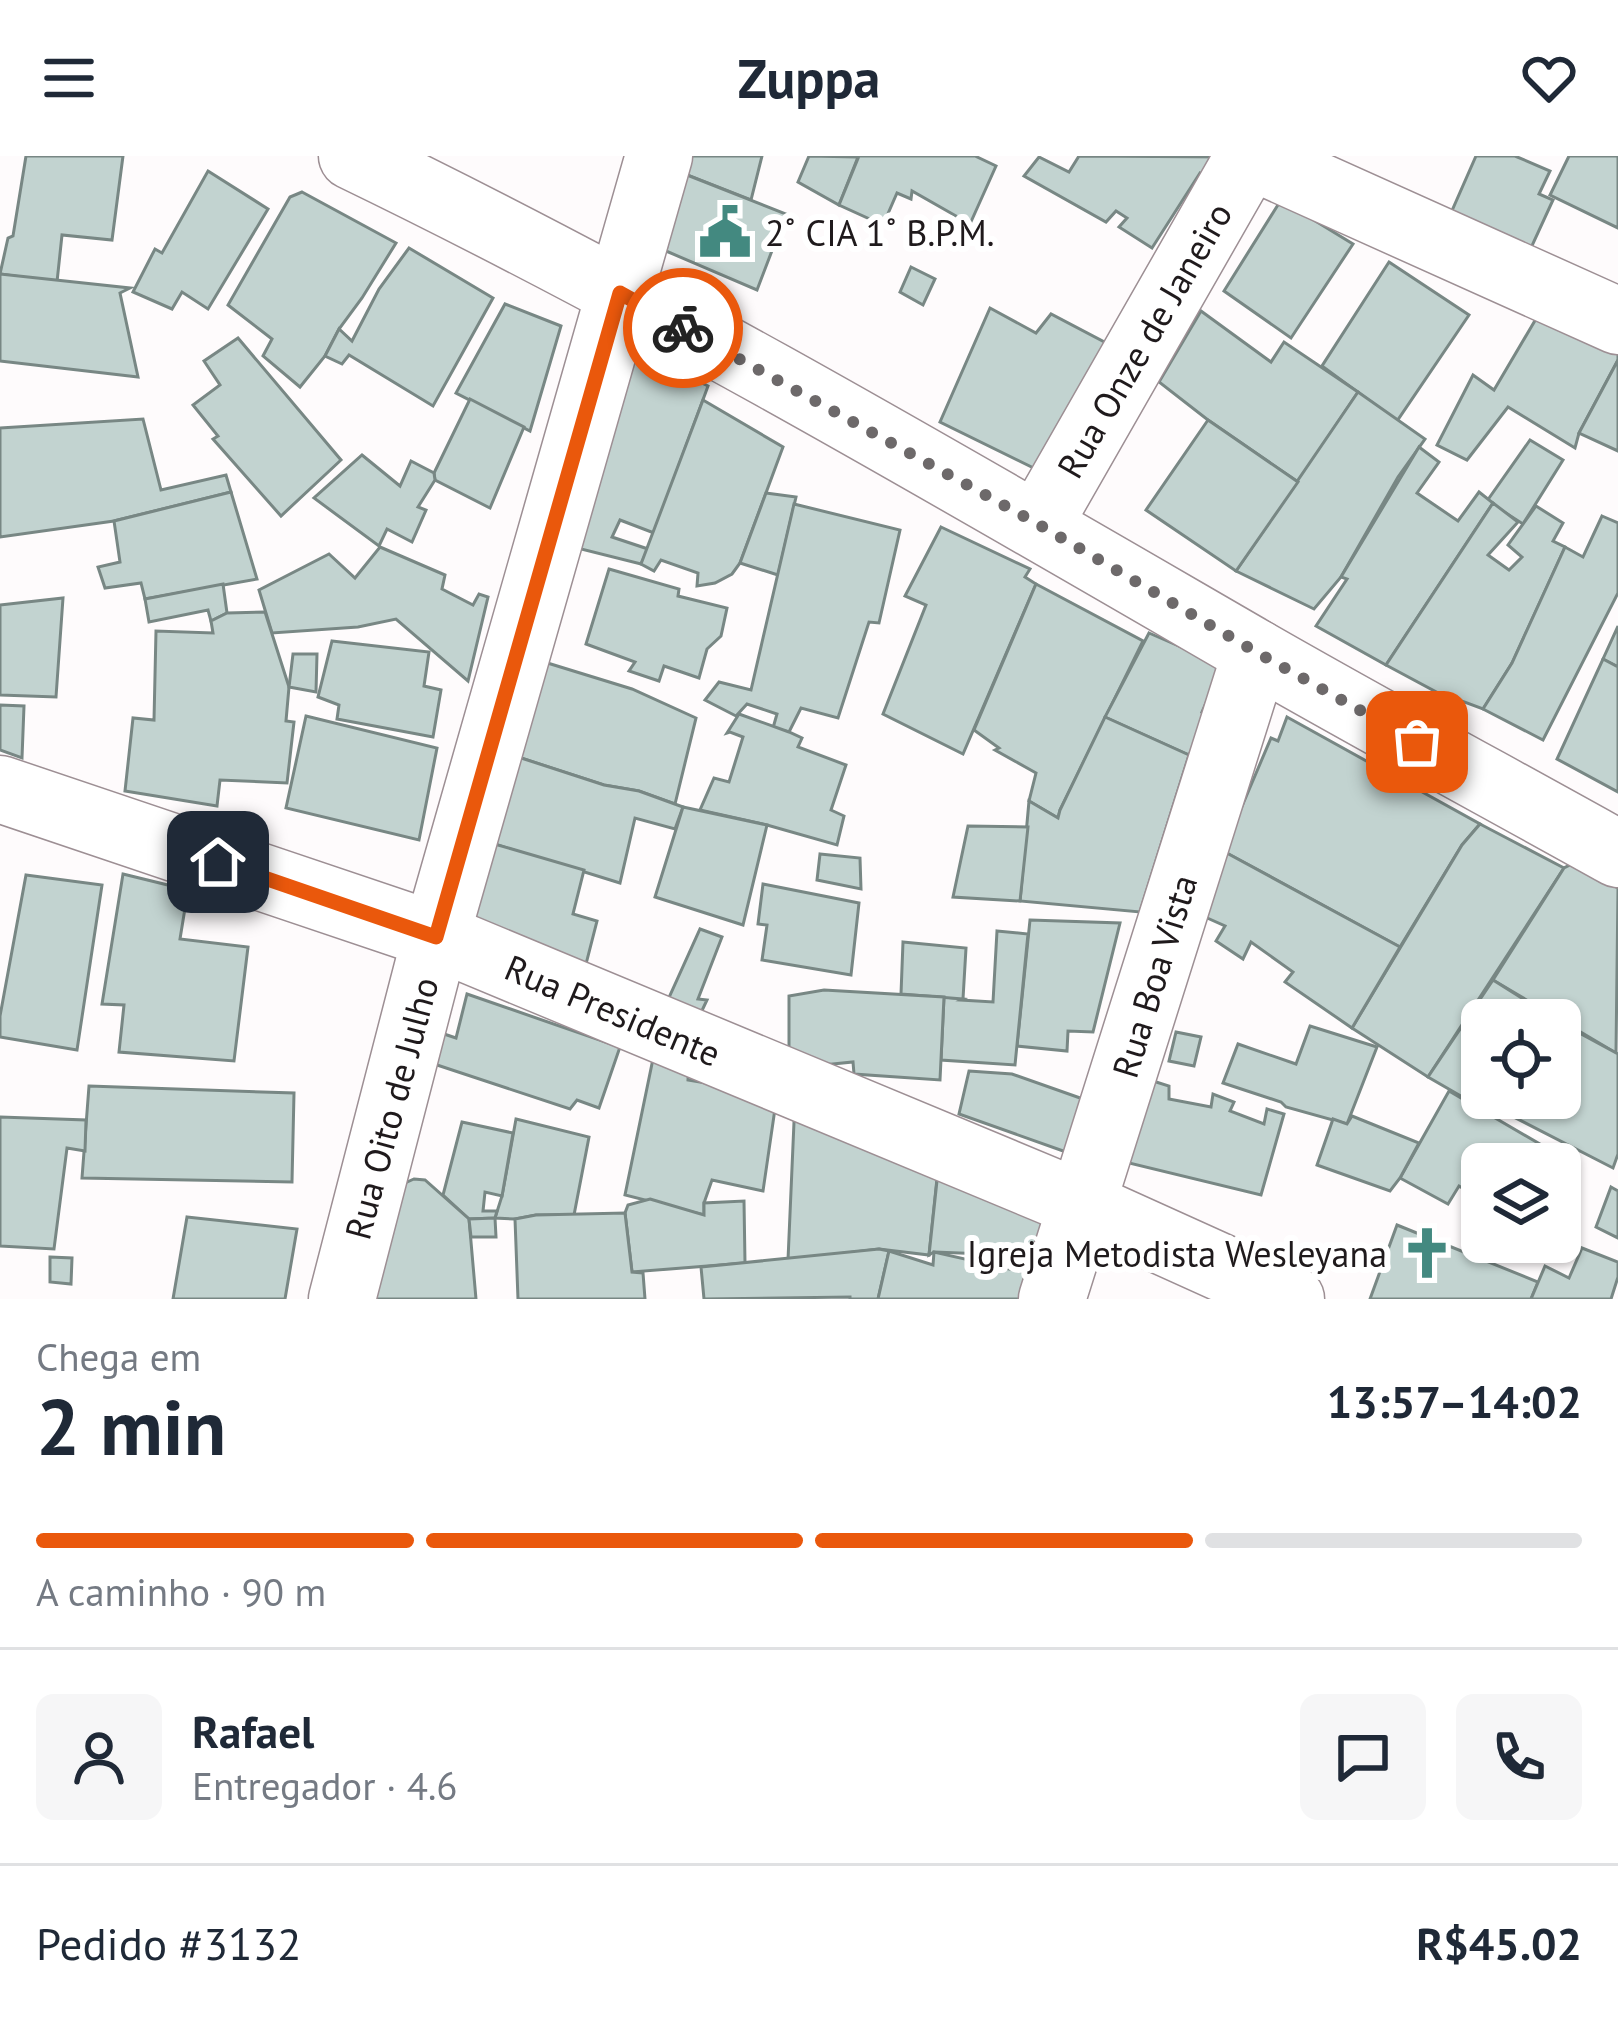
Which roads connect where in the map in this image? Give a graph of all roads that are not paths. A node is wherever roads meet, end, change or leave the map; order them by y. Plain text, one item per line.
1 (352, 156) edge
2 (659, 156) edge
3 (1250, 156) edge
4 (620, 293) junction
5 (1618, 321) edge
6 (1038, 524) junction
7 (1256, 652) junction
8 (0, 788) edge
9 (1618, 854) edge
10 (436, 937) junction
11 (1083, 1205) junction
12 (342, 1299) edge
13 (1052, 1299) edge
14 (1291, 1299) edge

1 - 4 street
2 - 4 street, Rua Oito de Julho
3 - 5 street
3 - 6 street, Rua Onze de Janeiro
4 - 6 street
4 - 10 street, Rua Oito de Julho
6 - 7 street
7 - 9 street
7 - 11 street, Rua Boa Vista
8 - 10 street, Rua Presidente
10 - 11 street, Rua Presidente
10 - 12 street, Rua Oito de Julho
11 - 13 street, Rua Boa Vista
11 - 14 street, Rua Presidente

